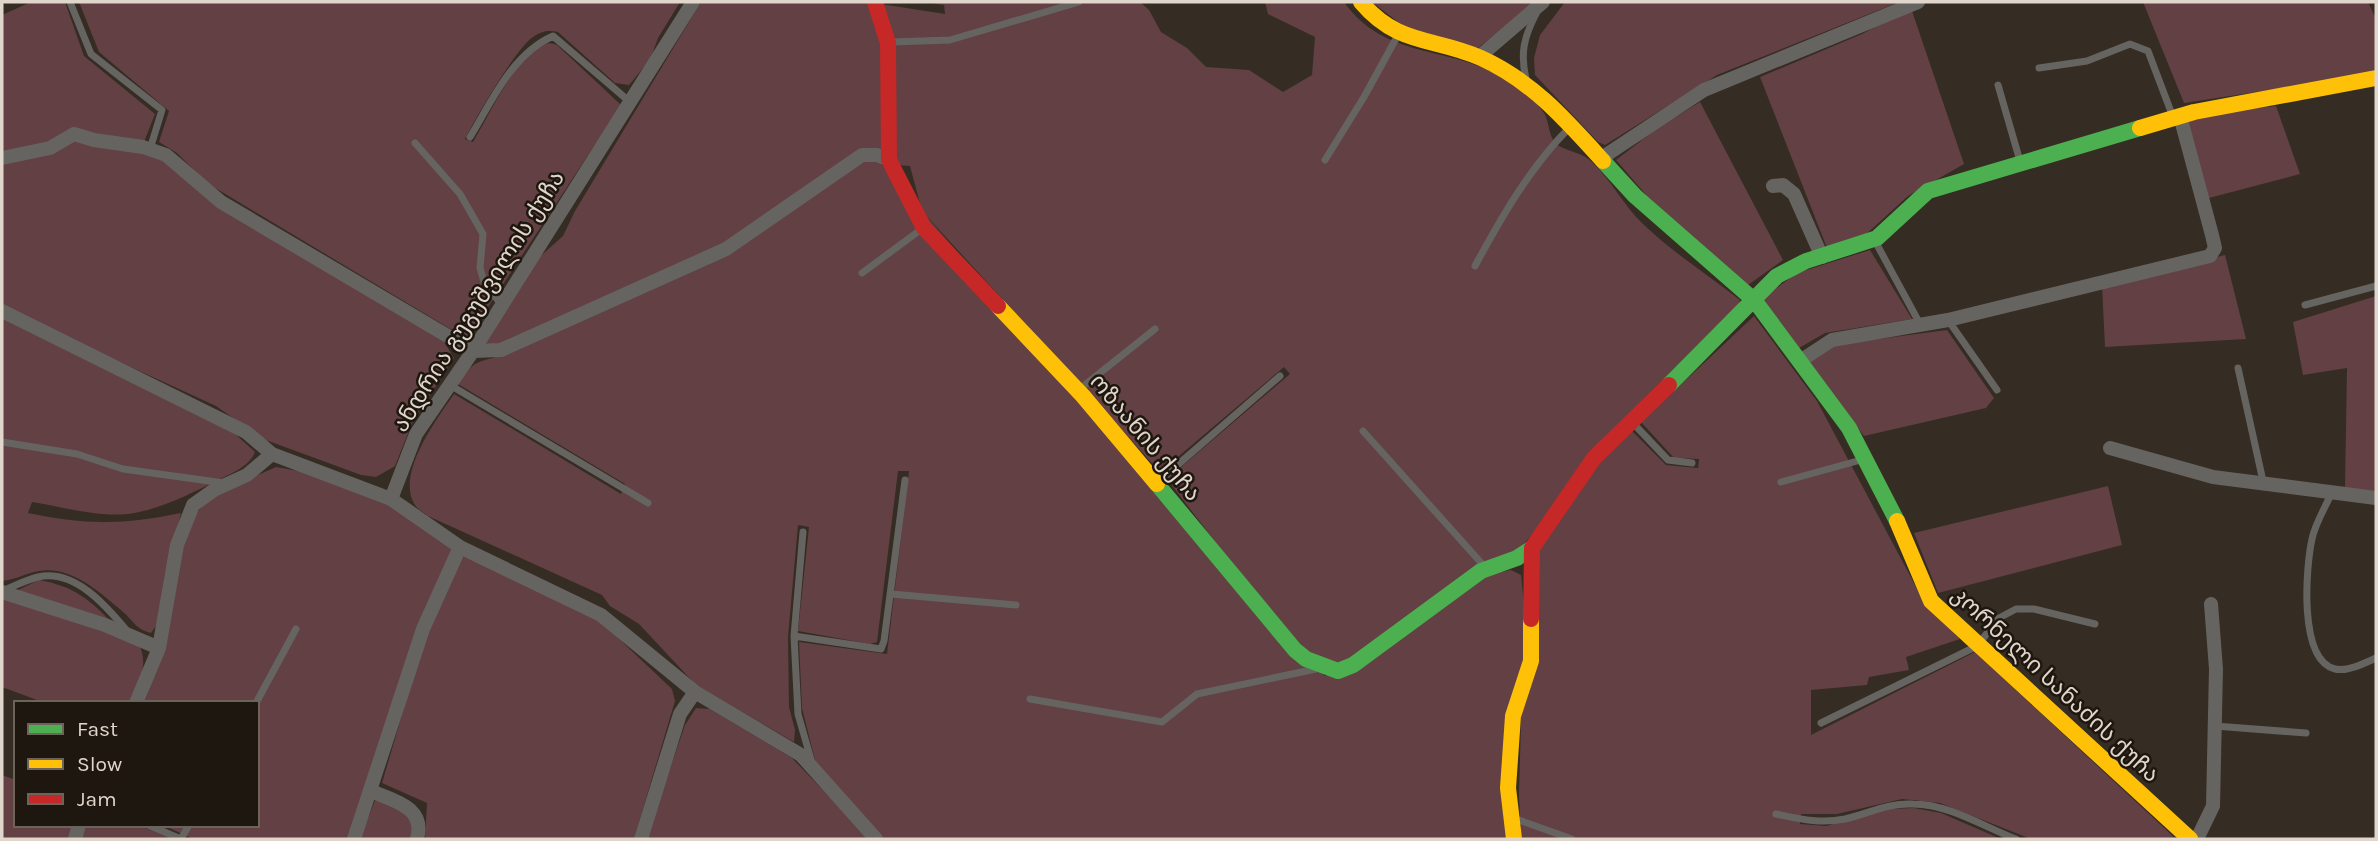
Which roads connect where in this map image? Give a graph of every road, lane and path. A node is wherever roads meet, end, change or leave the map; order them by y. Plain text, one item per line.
1 (70, 2) edge
2 (693, 2) edge
3 (875, 2) edge
4 (1079, 2) edge
5 (1361, 2) edge
6 (1542, 2) edge
7 (1918, 2) edge
8 (1398, 34) junction
9 (888, 43) junction
10 (1479, 57) junction
11 (2039, 68) dead end
12 (2376, 78) edge
13 (1527, 83) junction
14 (1998, 85) dead end
15 (631, 103) junction
16 (2176, 117) junction
17 (1571, 126) junction
18 (470, 137) dead end
19 (415, 143) dead end
20 (150, 149) junction
21 (2, 158) edge
22 (1600, 159) junction
23 (889, 160) junction
24 (1325, 160) dead end
25 (2021, 163) junction
26 (1773, 187) dead end
27 (923, 228) junction
28 (1874, 240) junction
29 (1822, 257) junction
30 (1475, 266) dead end
31 (862, 273) dead end
32 (2376, 286) edge
33 (1755, 301) junction
34 (502, 305) junction
35 (2305, 305) dead end
36 (2, 311) edge
37 (1948, 320) junction
38 (1920, 324) junction
39 (1155, 329) dead end
40 (473, 351) junction
41 (1800, 361) junction
42 (2238, 368) dead end
43 (1280, 376) dead end
44 (450, 385) junction
45 (1997, 390) dead end
46 (1078, 391) junction
47 (1632, 421) junction
48 (1363, 431) dead end
49 (2, 442) edge
50 (2110, 448) dead end
51 (272, 454) junction
52 (1865, 459) junction
53 (1692, 463) dead end
54 (905, 480) dead end
55 (2263, 481) junction
56 (1781, 482) dead end
57 (228, 484) junction
58 (1156, 484) junction
59 (2331, 494) junction
60 (2376, 498) edge
61 (391, 499) junction
62 (648, 503) dead end
63 (803, 532) dead end
64 (460, 547) junction
65 (1532, 548) junction
66 (1486, 569) junction
67 (2, 591) edge
68 (891, 594) junction
69 (2211, 604) dead end
70 (1016, 605) dead end
71 (2095, 624) dead end
72 (296, 629) dead end
73 (132, 636) junction
74 (794, 636) junction
75 (1976, 646) junction
76 (159, 648) junction
77 (2376, 658) edge
78 (1325, 667) junction
79 (695, 692) junction
80 (1030, 699) dead end
81 (137, 701) edge
82 (257, 701) edge
83 (1821, 723) dead end
84 (2215, 726) junction
85 (2306, 733) dead end
86 (814, 769) junction
87 (371, 791) junction
88 (1776, 814) dead end
89 (1512, 818) junction
90 (153, 827) edge
91 (181, 839) edge
92 (354, 839) edge
93 (418, 839) edge
94 (641, 839) edge
95 (876, 839) edge
96 (1514, 839) edge
97 (1572, 839) edge
98 (2016, 839) edge
99 (2190, 839) edge
100 (2197, 839) edge

1 - 20 lane
2 - 15 street, ანდრია გუგუშვილის ქუჩა
3 - 9 street, ოზაანის ქუჩა
4 - 9 lane
5 - 8 street, კორნელი სანაძის ქუჩა
6 - 10 street
6 - 13 lane
7 - 22 street
8 - 10 street, კორნელი სანაძის ქუჩა
8 - 24 lane
9 - 23 street, ოზაანის ქუჩა
10 - 13 street, კორნელი სანაძის ქუჩა
11 - 16 lane
12 - 16 street
13 - 17 street, კორნელი სანაძის ქუჩა
14 - 25 lane
15 - 18 lane
15 - 34 street, ანდრია გუგუშვილის ქუჩა
16 - 25 street
16 - 37 street
17 - 22 street, კორნელი სანაძის ქუჩა
17 - 30 lane
19 - 34 lane
20 - 21 street
20 - 40 street
22 - 33 street, კორნელი სანაძის ქუჩა
23 - 27 street, ოზაანის ქუჩა
23 - 40 street
25 - 28 street
26 - 29 street
27 - 31 lane
27 - 46 street, ოზაანის ქუჩა
28 - 29 street
28 - 38 lane
29 - 33 street
32 - 35 lane
33 - 41 street, კორნელი სანაძის ქუჩა
33 - 47 street
34 - 40 street, ანდრია გუგუშვილის ქუჩა
36 - 51 street
37 - 38 street
37 - 45 lane
38 - 41 street
39 - 46 lane
40 - 44 street, ანდრია გუგუშვილის ქუჩა
41 - 52 street, კორნელი სანაძის ქუჩა
42 - 55 lane
43 - 58 lane
44 - 61 street, ანდრია გუგუშვილის ქუჩა
44 - 62 lane
46 - 58 street, ოზაანის ქუჩა
47 - 53 lane
47 - 65 street
48 - 66 lane
49 - 57 lane
50 - 55 street
51 - 57 street
51 - 61 street
52 - 56 lane
52 - 75 street, კორნელი სანაძის ქუჩა
54 - 68 lane
55 - 59 street
57 - 76 street
58 - 78 street, ოზაანის ქუჩა
59 - 60 street
59 - 77 lane
61 - 64 street
63 - 74 lane
64 - 79 street
64 - 87 street
65 - 66 street
65 - 89 street
66 - 78 street
67 - 73 street
67 - 73 lane
68 - 70 lane
68 - 74 lane
69 - 84 street
71 - 75 lane
72 - 82 lane
73 - 76 street
74 - 86 lane
75 - 83 lane
75 - 99 street, კორნელი სანაძის ქუჩა
76 - 81 street
78 - 80 lane
79 - 86 street
79 - 94 street
84 - 85 lane
84 - 100 street
86 - 95 street
87 - 92 street
87 - 93 street
88 - 98 lane
89 - 96 street
89 - 97 lane
90 - 91 lane

